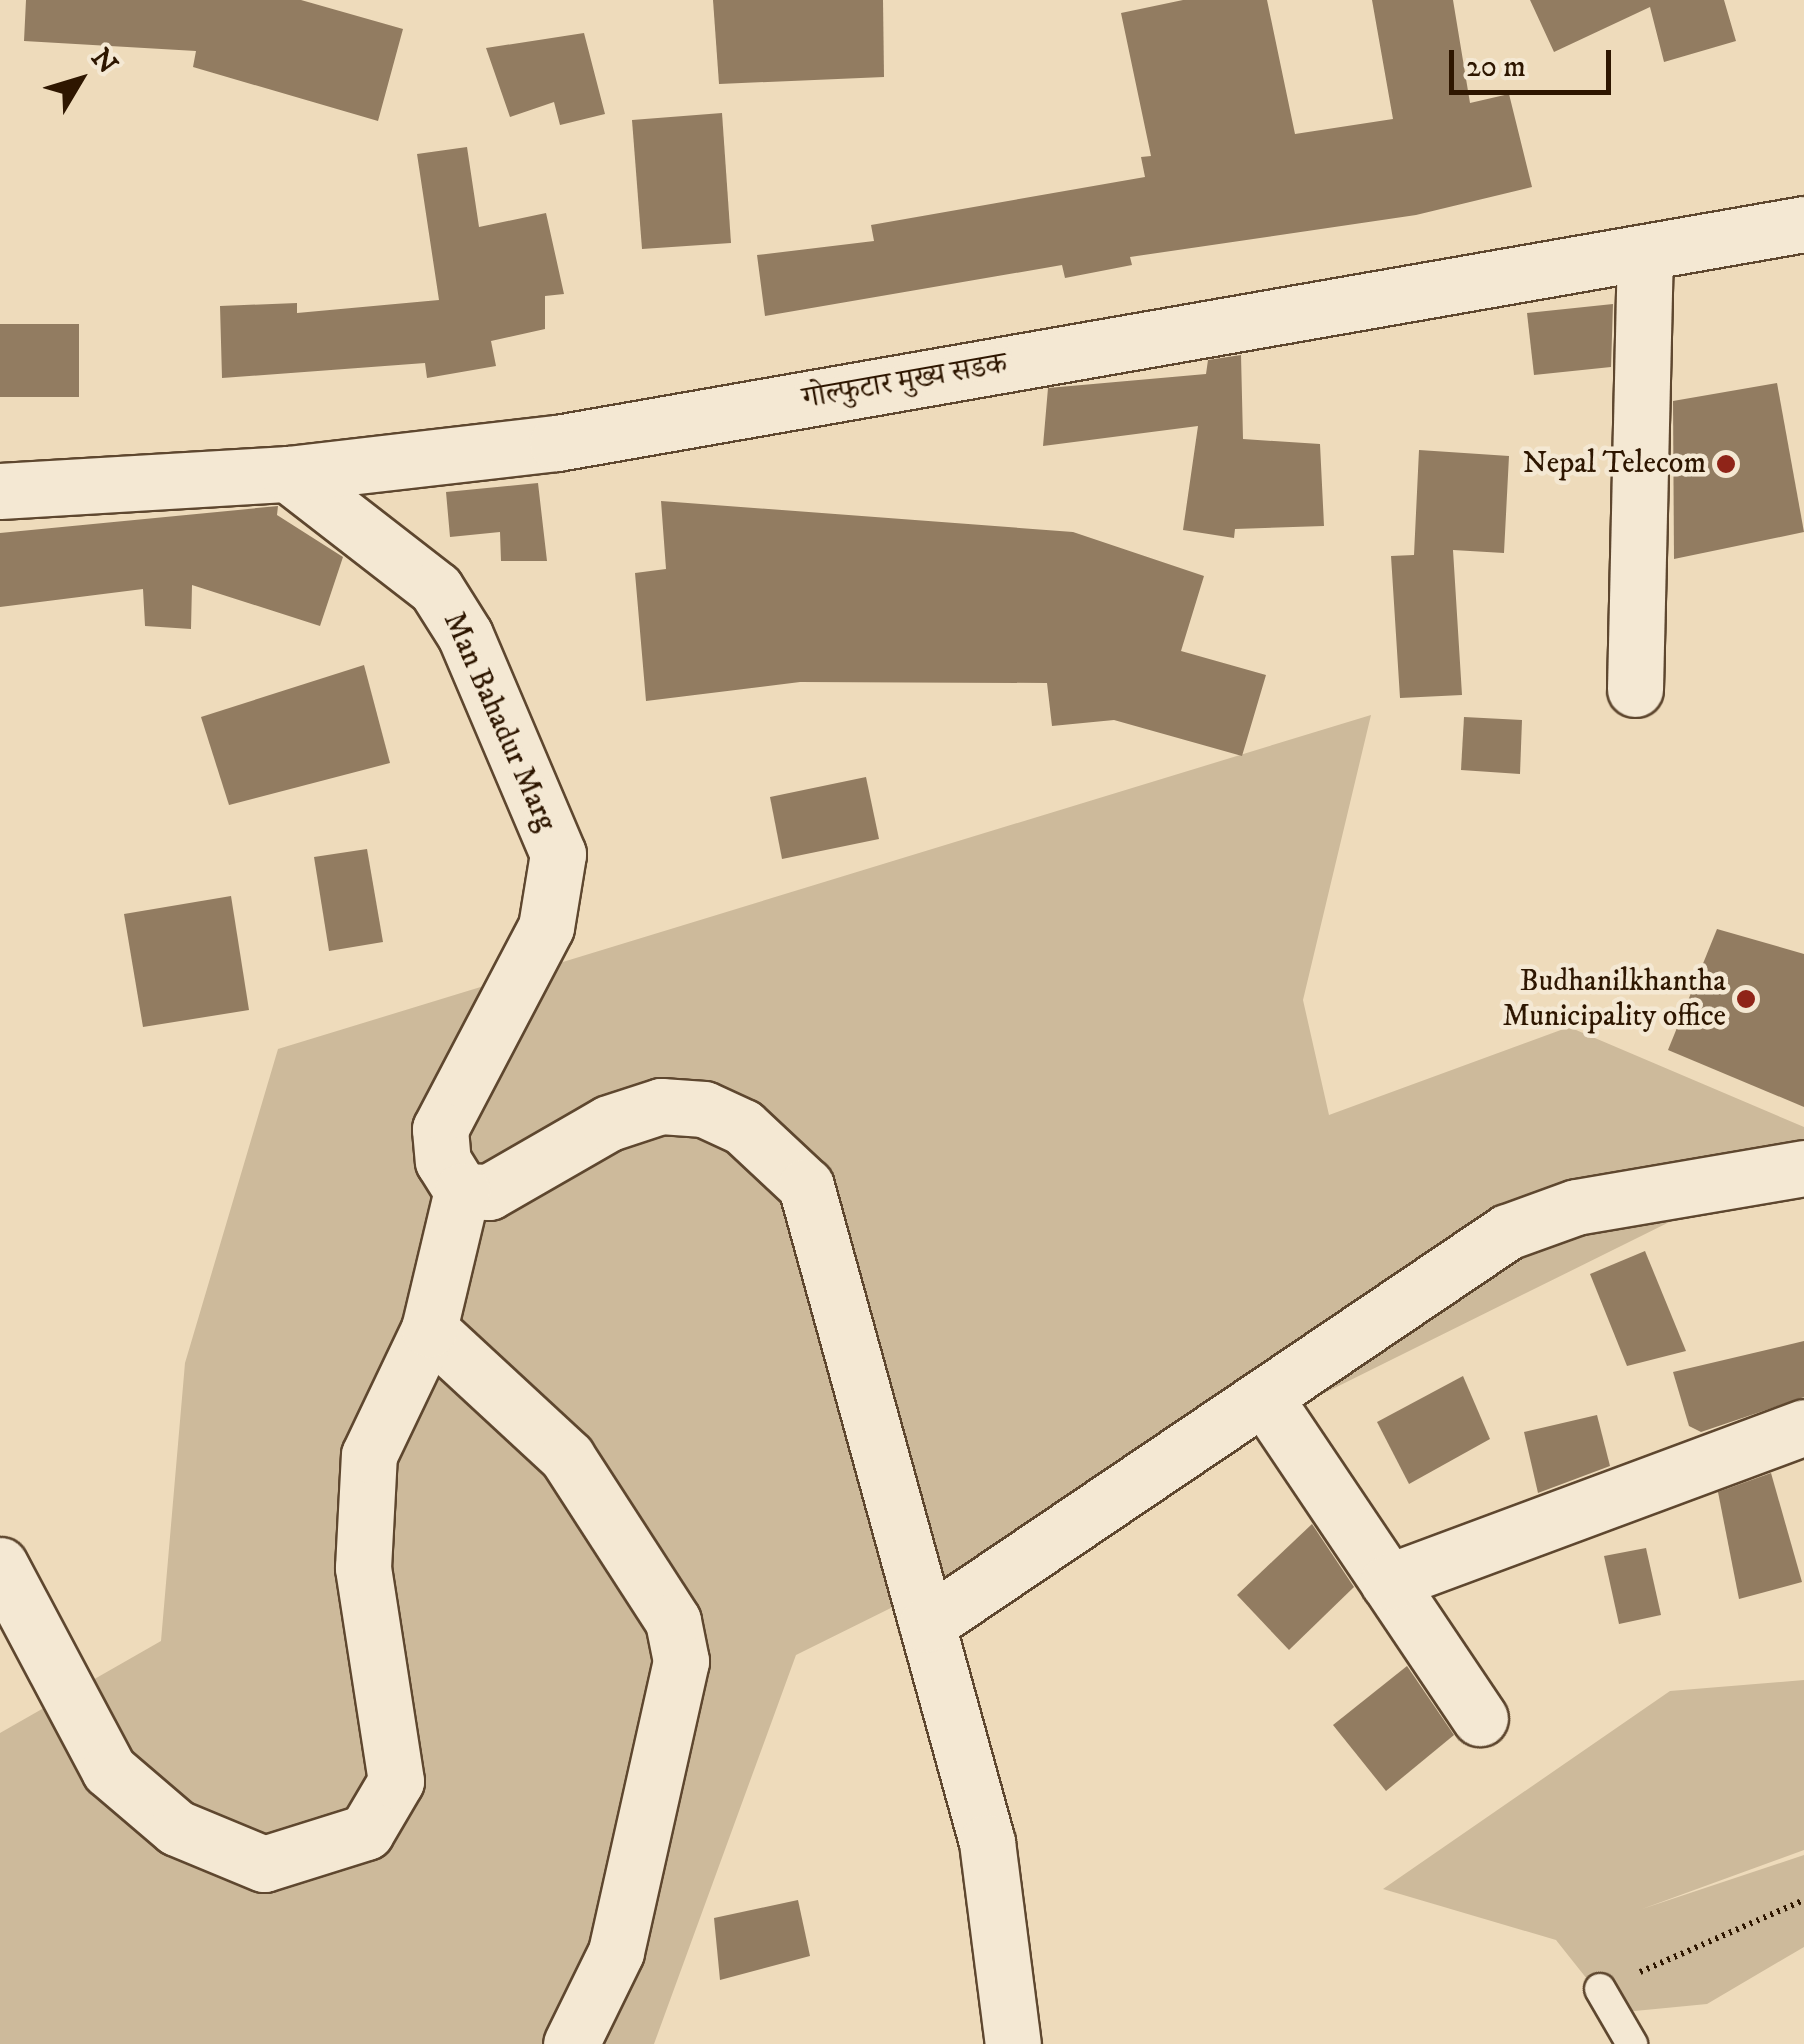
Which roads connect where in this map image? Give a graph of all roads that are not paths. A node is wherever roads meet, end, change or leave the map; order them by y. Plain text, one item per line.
1 (1804, 224) edge
2 (1645, 252) junction
3 (288, 474) junction
4 (0, 491) edge
5 (1634, 689) dead end
6 (1804, 1168) edge
7 (462, 1191) junction
8 (428, 1329) junction
9 (1264, 1397) junction
10 (1804, 1427) edge
11 (0, 1565) edge
12 (1388, 1582) junction
13 (927, 1624) junction
14 (1480, 1718) dead end
15 (1600, 1990) road end
16 (571, 2044) edge
17 (1013, 2044) edge
18 (1632, 2044) edge

1 - 2 street, गोल्फुटार मुख्य सडक
2 - 3 street, गोल्फुटार मुख्य सडक
2 - 5 street
3 - 4 street, गोल्फुटार मुख्य सडक
3 - 7 street, Man Bahadur Marg
6 - 9 street
7 - 8 street
7 - 13 street
8 - 11 street
8 - 16 street
9 - 12 street
9 - 13 street
10 - 12 street
12 - 14 street
13 - 17 street
15 - 18 lane

